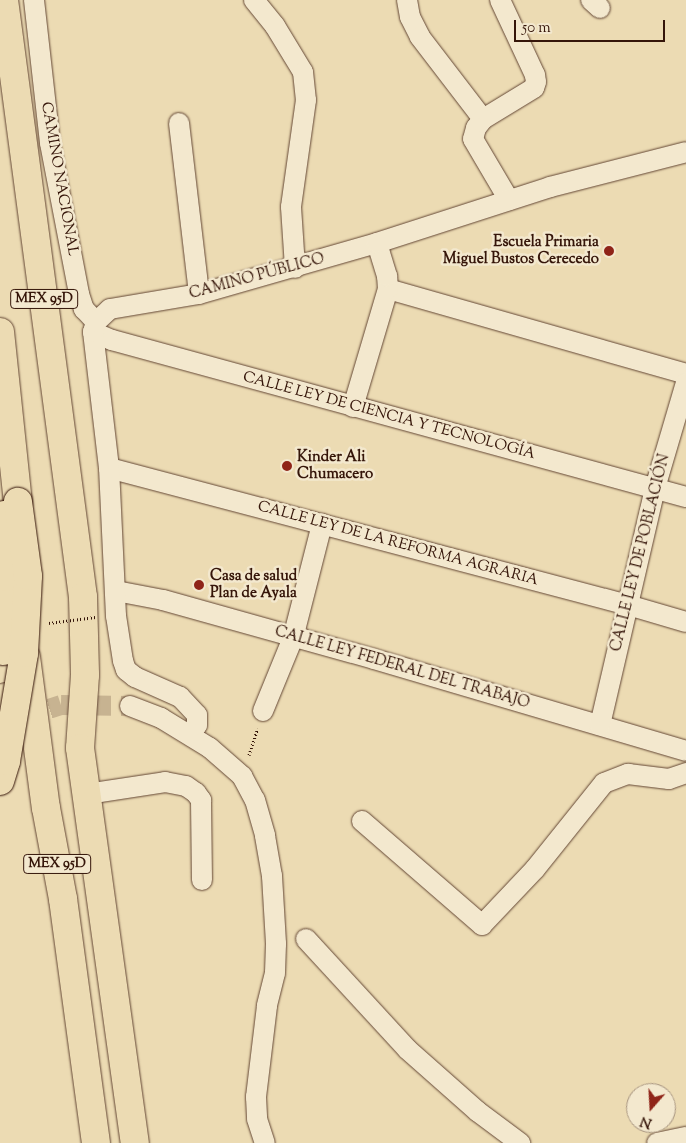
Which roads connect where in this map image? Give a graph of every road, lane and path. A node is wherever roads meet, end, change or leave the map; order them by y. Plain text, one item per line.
1 (4, 0) edge
2 (34, 0) edge
3 (254, 0) edge
4 (407, 0) edge
5 (500, 0) edge
6 (483, 120) junction
7 (179, 123) dead end
8 (686, 152) edge
9 (509, 200) junction
10 (377, 243) junction
11 (295, 268) junction
12 (388, 289) junction
13 (199, 294) junction
14 (95, 327) junction
15 (0, 332) edge
16 (686, 374) edge
17 (686, 383) edge
18 (353, 407) junction
19 (0, 462) edge
20 (110, 468) junction
21 (655, 488) junction
22 (686, 497) edge
23 (0, 514) edge
24 (322, 524) junction
25 (116, 591) junction
26 (628, 605) junction
27 (686, 622) edge
28 (293, 638) junction
29 (9, 658) edge
30 (130, 706) tunnel mouth
31 (263, 711) joint
32 (600, 725) junction
33 (189, 734) junction
34 (686, 751) edge
35 (686, 773) edge
36 (242, 776) junction
37 (0, 781) edge
38 (87, 794) junction
39 (362, 822) dead end
40 (202, 880) dead end
41 (306, 939) dead end
42 (686, 1137) edge
43 (96, 1143) edge
44 (135, 1143) edge
45 (265, 1143) edge
46 (520, 1143) edge
47 (657, 1143) edge

1 - 38 highway, MEX 95D
2 - 14 street, CAMINO NACIONAL
3 - 11 street
4 - 6 street
5 - 6 street
6 - 9 street
7 - 13 street
8 - 9 street, CAMINO PÚBLICO
9 - 10 street, CAMINO PÚBLICO
10 - 11 street, CAMINO PÚBLICO
10 - 12 street
11 - 13 street, CAMINO PÚBLICO
12 - 16 street
12 - 18 street
13 - 14 street, CAMINO PÚBLICO
14 - 18 street, CALLE LEY DE CIENCIA Y TECNOLOGÍA
14 - 20 street
15 - 29 highway, bridge
17 - 21 street, CALLE LEY DE POBLACIÓN
18 - 21 street, CALLE LEY DE CIENCIA Y TECNOLOGÍA
19 - 29 highway, bridge
20 - 24 street, CALLE LEY DE LA REFORMA AGRARIA
20 - 25 street
21 - 22 street, CALLE LEY DE CIENCIA Y TECNOLOGÍA
21 - 26 street, CALLE LEY DE POBLACIÓN
23 - 43 highway, MEX 95D
24 - 26 street, CALLE LEY DE LA REFORMA AGRARIA
24 - 28 street
25 - 28 street, CALLE LEY FEDERAL DEL TRABAJO
25 - 33 street
26 - 27 street, CALLE LEY DE LA REFORMA AGRARIA
26 - 32 street, CALLE LEY DE POBLACIÓN
28 - 31 street
28 - 32 street, CALLE LEY FEDERAL DEL TRABAJO
29 - 37 highway, bridge
30 - 33 street
31 - 36 path
32 - 34 street, CALLE LEY FEDERAL DEL TRABAJO
33 - 36 street
35 - 39 street
36 - 45 street
38 - 40 street
38 - 44 highway, MEX 95D
41 - 46 street
42 - 47 street

